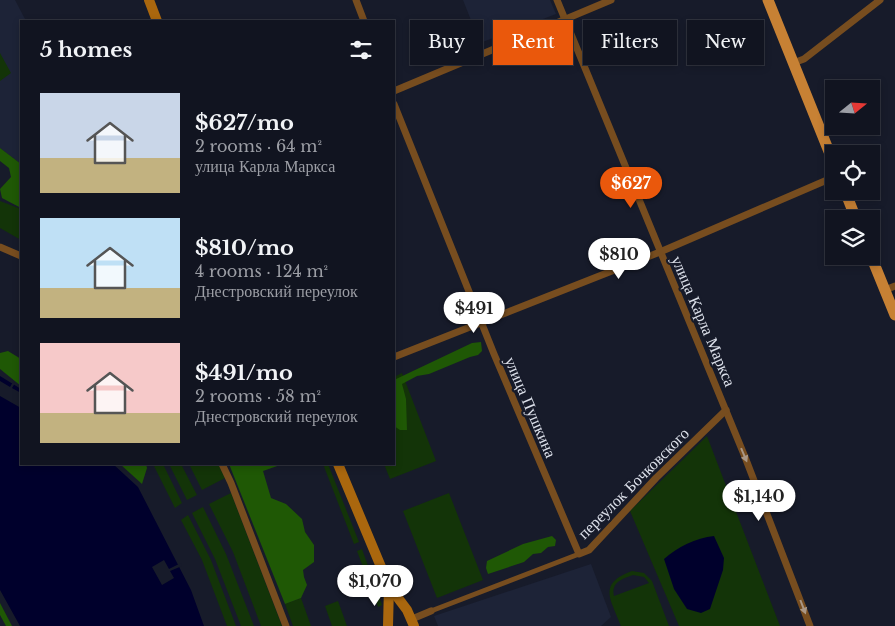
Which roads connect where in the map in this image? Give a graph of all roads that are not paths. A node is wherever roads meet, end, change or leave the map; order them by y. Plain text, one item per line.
1 (149, 0) edge
2 (356, 0) edge
3 (557, 0) edge
4 (611, 0) edge
5 (768, 0) edge
6 (880, 0) edge
7 (157, 20) edge
8 (364, 20) edge
9 (565, 20) joint
10 (573, 40) edge
11 (493, 50) edge
12 (793, 63) junction
13 (395, 91) edge
14 (395, 107) edge
15 (826, 145) edge
16 (825, 181) edge
17 (0, 247) edge
18 (660, 252) junction
19 (20, 256) edge
20 (876, 265) edge
21 (890, 288) edge
22 (895, 315) edge
23 (481, 322) junction
24 (395, 357) edge
25 (726, 410) junction
26 (222, 465) edge
27 (338, 465) edge
28 (579, 554) junction
29 (389, 586) junction
30 (431, 611) joint
31 (413, 622) edge
32 (286, 626) edge
33 (388, 626) edge
34 (810, 626) edge

1 - 7 main road
2 - 8 street
3 - 9 street, улица Карла Маркса
4 - 9 street
5 - 12 main road
6 - 12 street
10 - 18 street, улица Карла Маркса
11 - 13 street
12 - 15 main road
14 - 23 street, улица Пушкина
16 - 18 street
17 - 19 street
18 - 23 street
18 - 25 street, улица Карла Маркса
20 - 21 main road
21 - 22 main road
23 - 24 street
23 - 28 street, улица Пушкина
25 - 28 street, переулок Бочковского
25 -> 34 street, улица Карла Маркса
26 - 32 street
27 - 29 main road
28 - 30 street, переулок Бочковского
29 - 31 main road
29 - 33 main road
30 - 31 street, переулок Бочковского

